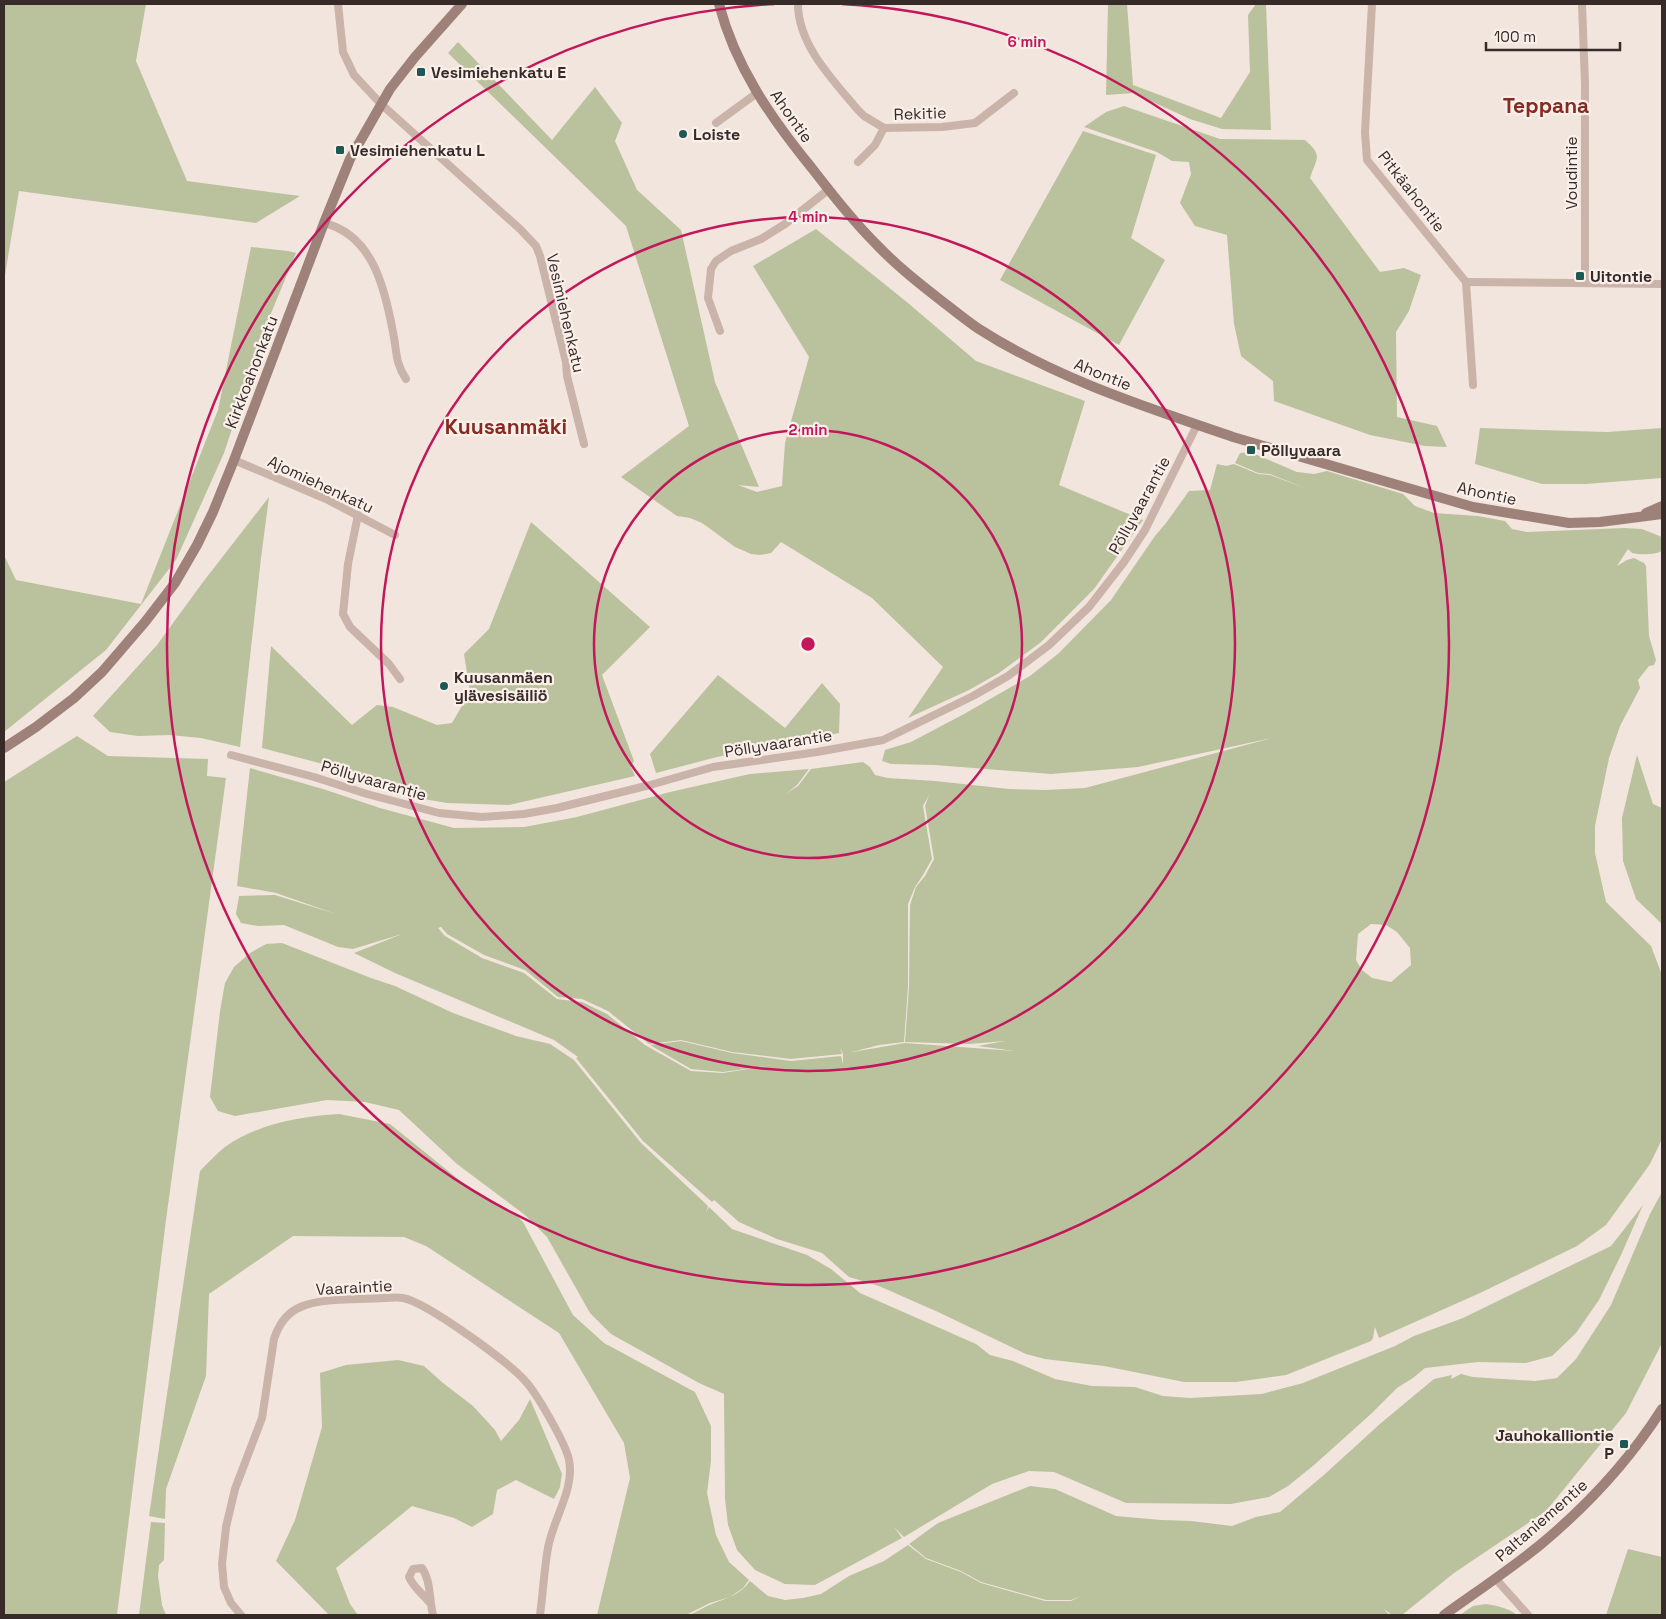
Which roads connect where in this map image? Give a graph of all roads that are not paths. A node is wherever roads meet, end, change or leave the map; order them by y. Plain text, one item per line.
1 (338, 4) edge
2 (462, 4) edge
3 (719, 4) edge
4 (798, 4) edge
5 (1372, 4) edge
6 (1582, 4) edge
7 (757, 93) junction
8 (1014, 93) dead end
9 (381, 104) junction
10 (716, 123) dead end
11 (884, 128) junction
12 (858, 162) dead end
13 (828, 190) junction
14 (324, 223) junction
15 (1466, 282) junction
16 (1585, 282) junction
17 (1662, 284) edge
18 (720, 331) dead end
19 (406, 379) dead end
20 (1473, 385) dead end
21 (1197, 425) junction
22 (584, 444) dead end
23 (234, 460) junction
24 (1662, 506) edge
25 (1662, 514) edge
26 (358, 515) junction
27 (1633, 518) junction
28 (395, 535) dead end
29 (400, 679) dead end
30 (4, 748) edge
31 (231, 755) dead end
32 (1662, 1411) edge
33 (1495, 1578) junction
34 (430, 1603) dead end
35 (241, 1615) edge
36 (433, 1615) edge
37 (540, 1615) edge
38 (1444, 1615) edge
39 (1528, 1615) edge

1 - 9 street, Vesimiehenkatu
2 - 9 street, Kirkkoahonkatu
3 - 7 street, Ahontie
4 - 11 street, Rekitie
5 - 15 street, Pitkäahontie
6 - 16 street, Voudintie
7 - 10 street
7 - 13 street, Ahontie
8 - 11 street, Rekitie
9 - 14 street, Kirkkoahonkatu
9 - 22 street, Vesimiehenkatu
11 - 12 street
13 - 18 street
13 - 21 street, Ahontie
14 - 19 street
14 - 23 street, Kirkkoahonkatu
15 - 16 street
15 - 20 street
16 - 17 street
21 - 27 street, Ahontie
21 - 31 street, Pöllyvaarantie
23 - 26 street, Ajomiehenkatu
23 - 30 street, Kirkkoahonkatu
24 - 27 street, Ahontie
25 - 27 street, Ahontie
26 - 28 street, Ajomiehenkatu
26 - 29 street
32 - 33 street, Paltaniementie
33 - 38 street, Paltaniementie
33 - 39 street
34 - 36 street
35 - 37 street, Vaaraintie

